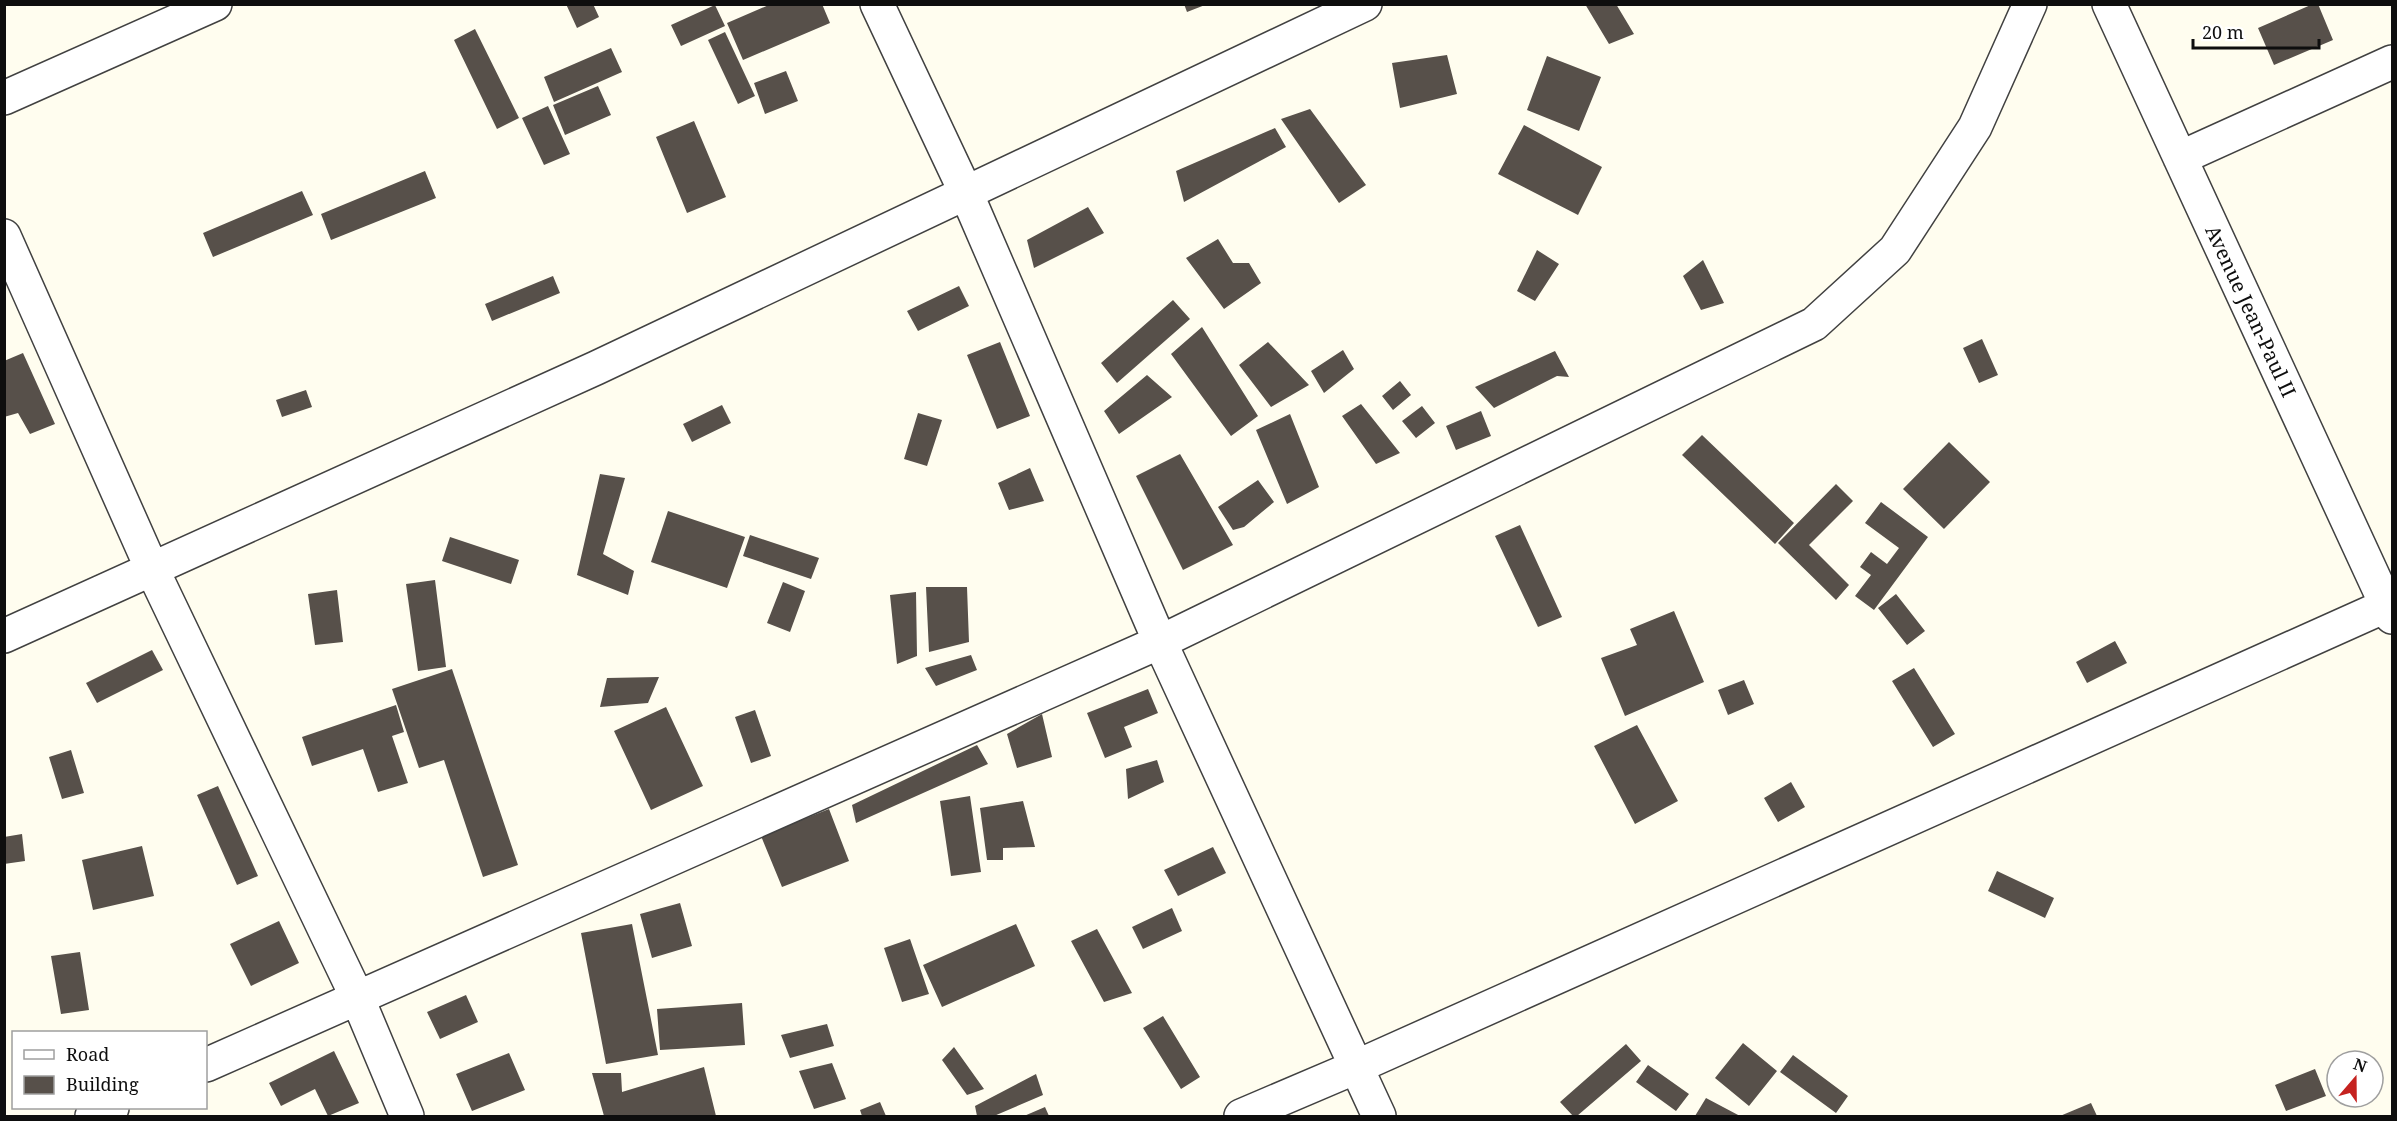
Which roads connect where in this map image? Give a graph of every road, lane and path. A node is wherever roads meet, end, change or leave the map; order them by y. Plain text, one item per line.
1 (214, 4) edge
2 (877, 4) edge
3 (1365, 4) edge
4 (2030, 4) edge
5 (2109, 4) edge
6 (2392, 62) edge
7 (4, 98) edge
8 (2180, 158) junction
9 (967, 195) junction
10 (4, 236) edge
11 (152, 568) junction
12 (2391, 609) edge
13 (4, 636) edge
14 (1160, 642) junction
15 (357, 997) junction
16 (207, 1065) edge
17 (1356, 1068) junction
18 (108, 1109) edge
19 (92, 1116) edge
20 (407, 1116) edge
21 (1241, 1116) edge
22 (1379, 1116) edge

1 - 7 street
2 - 9 street
3 - 9 street
4 - 14 street
5 - 8 street, Avenue Jean-Paul II
6 - 8 street
8 - 12 street, Avenue Jean-Paul II
9 - 11 street
9 - 14 street
10 - 11 street
11 - 13 street
11 - 15 street
12 - 17 street
14 - 15 street
14 - 17 street
15 - 16 street
15 - 20 street
17 - 21 street
17 - 22 street
18 - 19 street

